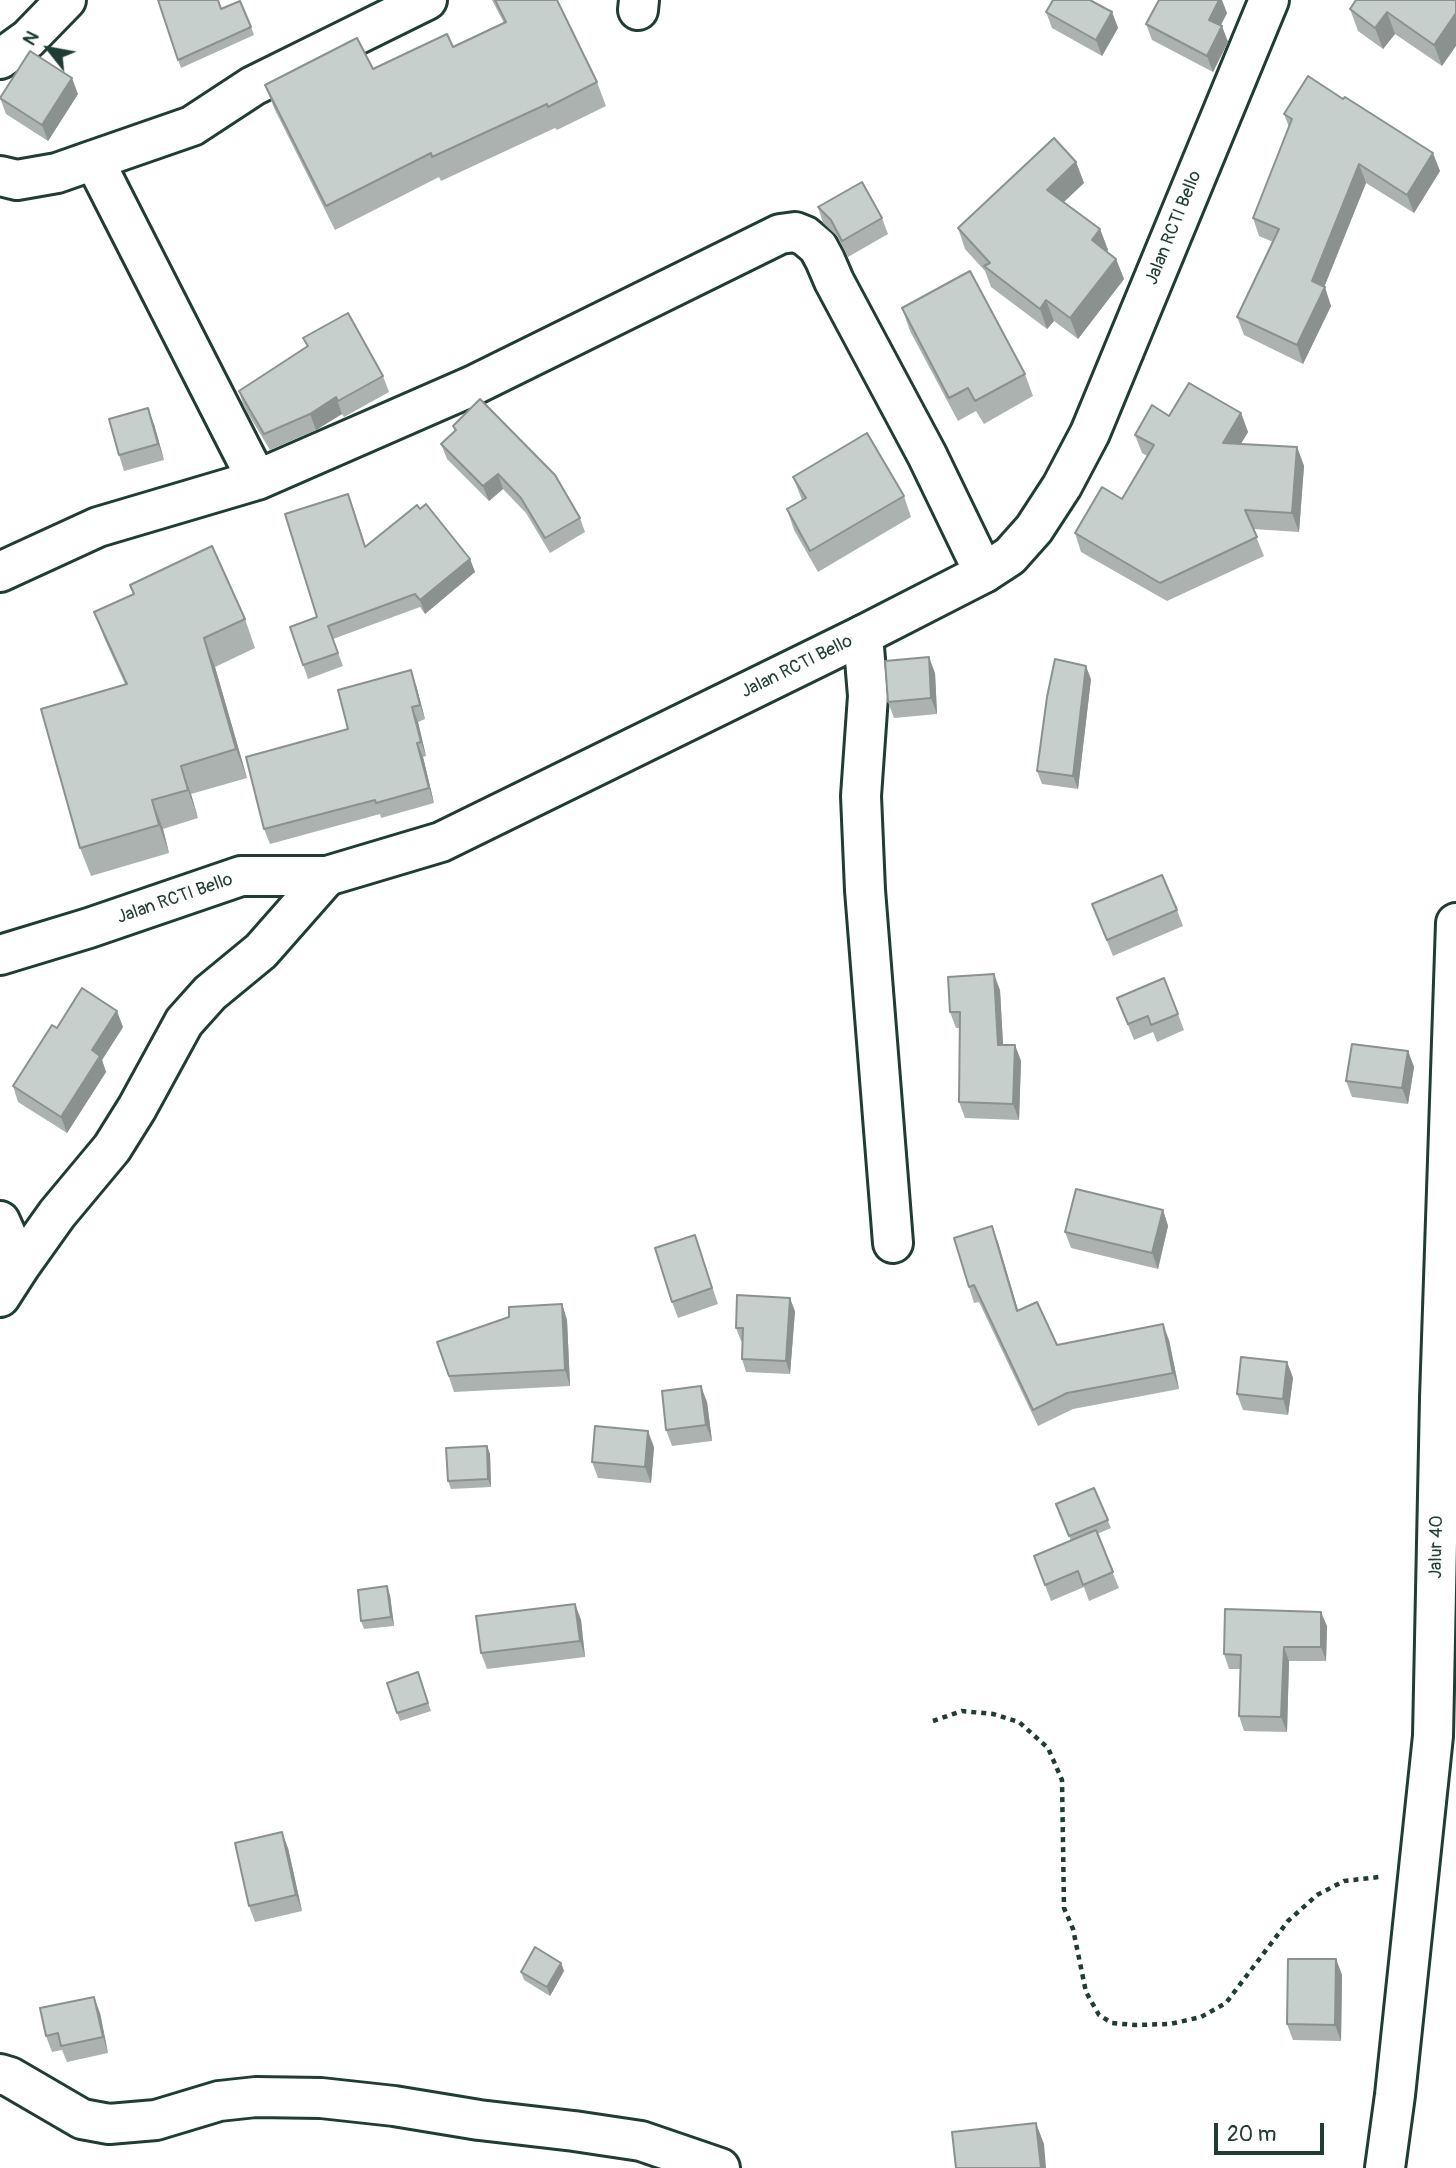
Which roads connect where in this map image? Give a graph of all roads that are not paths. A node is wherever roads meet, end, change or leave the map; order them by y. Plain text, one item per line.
1 (66, 0) edge
2 (427, 0) edge
3 (1269, 0) edge
4 (0, 59) edge
5 (94, 160) junction
6 (0, 176) edge
7 (257, 480) junction
8 (0, 572) edge
9 (984, 573) junction
10 (863, 635) junction
11 (327, 876) junction
12 (1456, 923) edge
13 (0, 956) edge
14 (0, 1221) edge
15 (893, 1243) dead end
16 (10, 1281) edge
17 (1445, 1735) edge
18 (0, 2074) edge
19 (720, 2168) edge
20 (1385, 2168) edge

1 - 4 main road
2 - 5 main road
3 - 9 main road, Jalan RCTI Bello
5 - 6 main road
5 - 7 main road
7 - 8 main road
7 - 9 main road
9 - 10 main road, Jalan RCTI Bello
10 - 11 main road, Jalan RCTI Bello
10 - 15 main road
11 - 13 main road, Jalan RCTI Bello
11 - 16 main road
12 - 17 main road, Jalur 40
14 - 16 main road
17 - 20 main road, Jalur 40
18 - 19 main road

